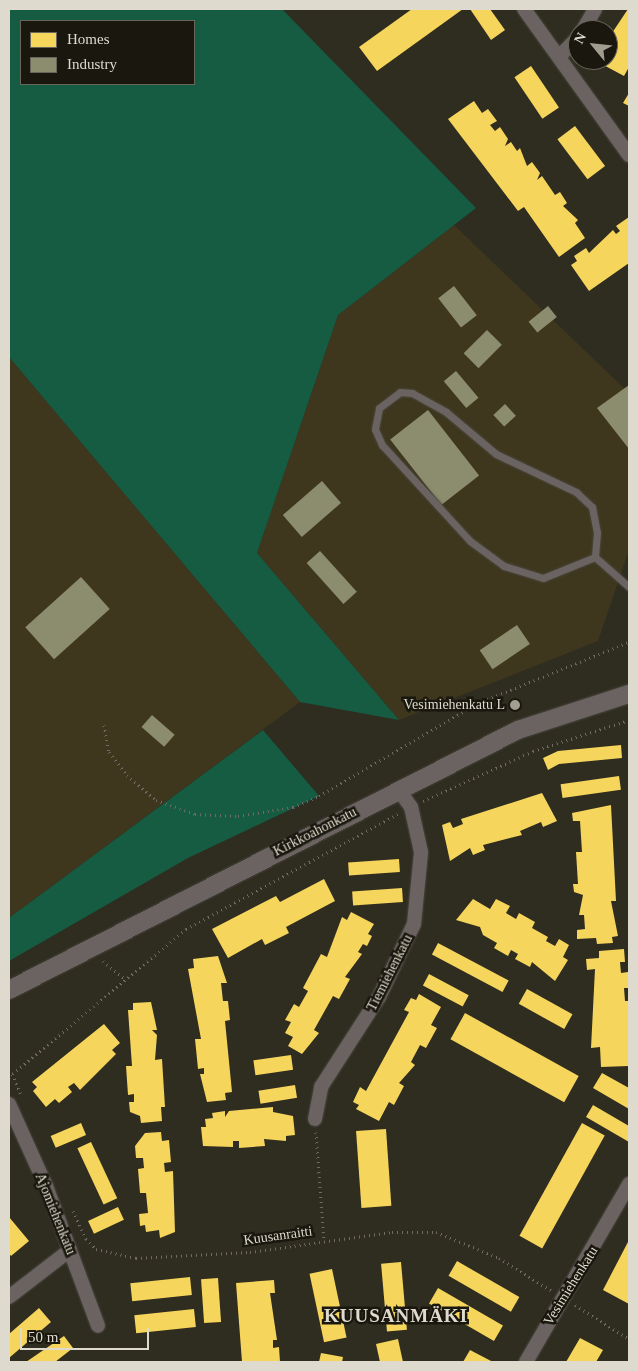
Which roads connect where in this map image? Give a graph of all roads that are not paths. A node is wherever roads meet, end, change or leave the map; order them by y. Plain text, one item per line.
1 (524, 9) edge
2 (595, 9) edge
3 (589, 20) edge
4 (568, 48) edge
5 (559, 57) junction
6 (629, 156) edge
7 (595, 558) junction
8 (629, 587) edge
9 (629, 694) edge
10 (398, 789) junction
11 (9, 990) edge
12 (9, 1104) edge
13 (315, 1119) road end
14 (629, 1184) edge
15 (70, 1250) junction
16 (9, 1298) edge
17 (98, 1326) dead end
18 (526, 1362) edge

1 - 5 street
2 - 3 street
4 - 5 street
5 - 6 street
7 - 7 lane
7 - 8 lane
9 - 10 street, Kirkkoahonkatu
10 - 11 street, Kirkkoahonkatu
10 - 13 street, Tiemiehenkatu
12 - 15 street, Ajomiehenkatu
14 - 18 street, Vesimiehenkatu
15 - 16 street
15 - 17 street, Ajomiehenkatu

